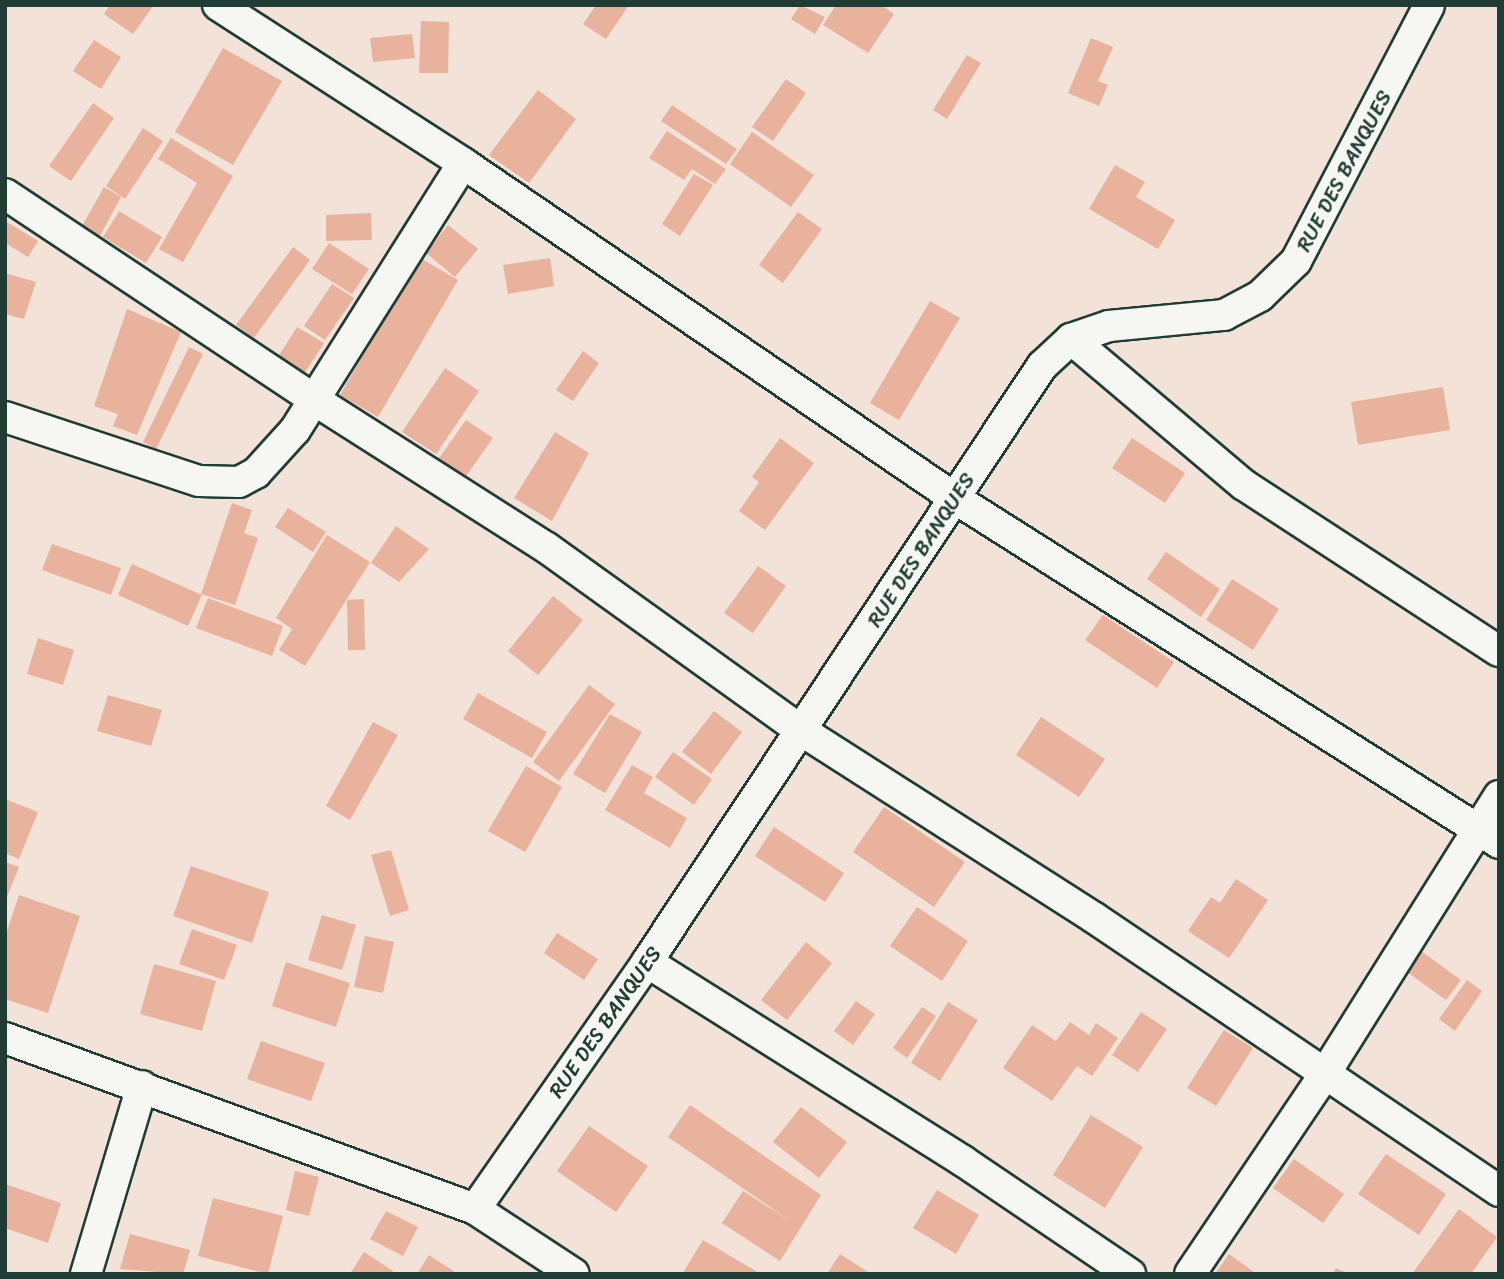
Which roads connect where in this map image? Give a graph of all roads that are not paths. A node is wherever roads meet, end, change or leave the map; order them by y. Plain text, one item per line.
1 (218, 5) edge
2 (1429, 5) edge
3 (463, 163) junction
4 (5, 194) edge
5 (1071, 339) junction
6 (313, 399) junction
7 (5, 417) edge
8 (956, 499) junction
9 (1499, 651) edge
10 (802, 731) junction
11 (1499, 796) edge
12 (1488, 837) edge
13 (647, 962) junction
14 (5, 1038) edge
15 (1325, 1072) junction
16 (142, 1086) junction
17 (1499, 1191) edge
18 (475, 1209) junction
19 (86, 1274) edge
20 (574, 1274) edge
21 (1130, 1274) edge
22 (1190, 1274) edge

1 - 3 street
2 - 5 street, RUE DES BANQUES
3 - 6 street
3 - 8 street
4 - 6 street
5 - 8 street, RUE DES BANQUES
5 - 9 street
6 - 7 street
6 - 10 street
8 - 10 street, RUE DES BANQUES
8 - 12 street
10 - 13 street, RUE DES BANQUES
10 - 15 street
11 - 12 street
12 - 15 street
13 - 18 street, RUE DES BANQUES
13 - 21 street
14 - 16 street
15 - 17 street
15 - 22 street
16 - 18 street
16 - 19 street
18 - 20 street

